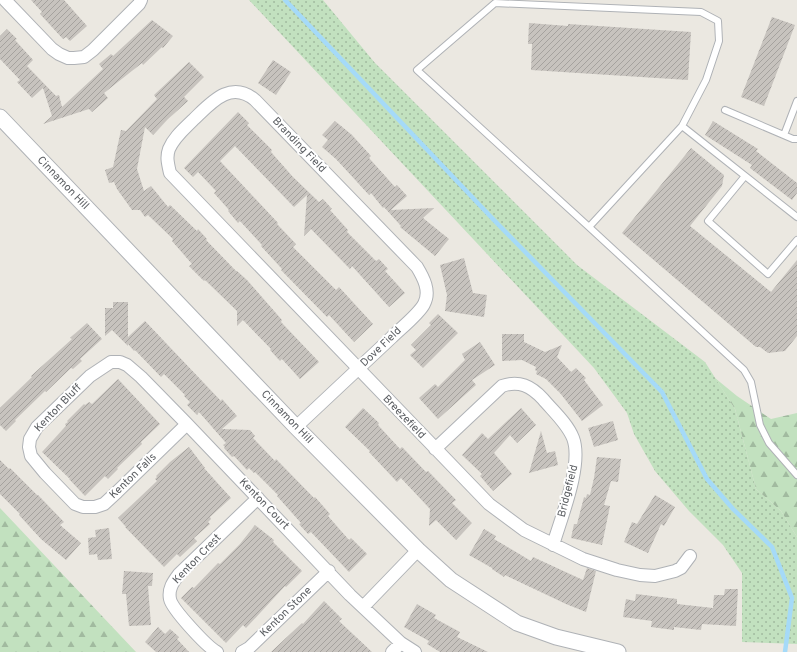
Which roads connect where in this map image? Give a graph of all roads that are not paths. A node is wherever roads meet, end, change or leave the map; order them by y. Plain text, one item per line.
1 (5, 0) edge
2 (141, 0) edge
3 (797, 101) edge
4 (725, 110) dead end
5 (0, 117) edge
6 (682, 126) junction
7 (784, 135) junction
8 (797, 139) edge
9 (168, 165) joint
10 (745, 176) junction
11 (797, 217) edge
12 (590, 227) junction
13 (797, 240) edge
14 (426, 285) joint
15 (111, 362) joint
16 (358, 369) junction
17 (187, 424) junction
18 (296, 427) junction
19 (435, 449) junction
20 (797, 475) edge
21 (55, 483) joint
22 (258, 498) junction
23 (553, 545) junction
24 (418, 550) junction
25 (690, 556) dead end
26 (328, 571) junction
27 (363, 607) junction
28 (401, 643) junction
29 (217, 652) edge
30 (242, 652) edge
31 (392, 652) edge
32 (414, 652) edge
33 (618, 652) edge

1 - 2 street
3 - 7 lane
4 - 7 lane
5 - 18 street, Cinnamon Hill
6 - 10 lane
6 - 12 lane
6 - 12 lane
7 - 8 lane
9 - 14 street, Branding Field
9 - 16 street, Breezefield
10 - 11 lane
10 - 13 lane
12 - 20 lane
14 - 16 street, Dove Field
15 - 17 street, Kenton Court
15 - 21 street, Kenton Bluff
16 - 18 street, Dove Field
16 - 19 street, Breezefield
17 - 21 street, Kenton Falls
17 - 22 street, Kenton Court
18 - 24 street, Cinnamon Hill
19 - 23 street, Breezefield
19 - 23 street, Bridgefield
22 - 26 street, Kenton Court
22 - 29 street, Kenton Crest
23 - 25 street, Breezefield
24 - 27 street
24 - 33 street, Cinnamon Hill
26 - 27 street, Kenton Court
26 - 30 street, Kenton Stone
27 - 28 street, Kenton Court
28 - 31 street
28 - 32 street, Kenton Court

